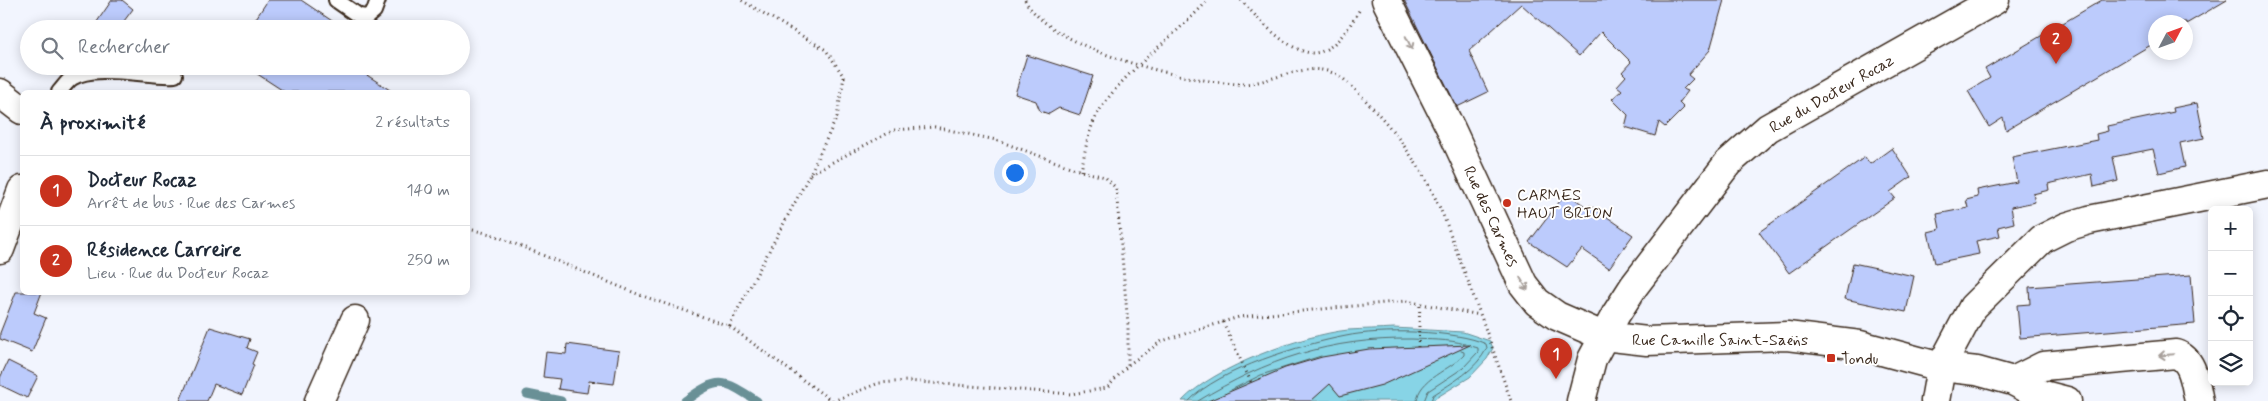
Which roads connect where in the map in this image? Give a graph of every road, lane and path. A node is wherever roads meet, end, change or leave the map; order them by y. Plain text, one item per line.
1 (336, 0) edge
2 (378, 0) edge
3 (741, 0) edge
4 (1025, 0) edge
5 (1208, 0) edge
6 (1241, 0) edge
7 (1995, 0) edge
8 (1373, 4) edge
9 (1140, 65) junction
10 (81, 75) edge
11 (152, 75) edge
12 (175, 75) dead end
13 (61, 90) edge
14 (0, 93) edge
15 (20, 108) edge
16 (1081, 171) junction
17 (810, 174) junction
18 (2268, 184) edge
19 (20, 195) edge
20 (470, 229) edge
21 (0, 249) edge
22 (1420, 304) junction
23 (1481, 315) junction
24 (355, 320) dead end
25 (1222, 322) junction
26 (729, 326) junction
27 (1603, 336) junction
28 (1418, 347) dead end
29 (1128, 365) junction
30 (1941, 368) junction
31 (2012, 381) junction
32 (1251, 382) dead end
33 (319, 401) edge
34 (832, 401) edge
35 (1511, 401) edge
36 (1582, 401) edge
37 (1935, 401) edge
38 (2067, 401) edge
39 (2199, 401) edge

1 - 2 lane
3 - 17 path
4 - 9 path
5 - 9 path
6 - 8 path
7 - 27 street, Rue du Docteur Rocaz
8 -> 27 street, Rue des Carmes
9 - 16 path
9 - 23 path
10 - 13 lane
11 - 12 lane
14 - 15 street
16 - 17 path
16 - 29 path
17 - 26 path
18 - 30 street
19 - 21 street
20 - 26 path
22 - 23 path
22 - 25 path
22 - 28 path
23 - 35 path
24 - 33 street
25 - 29 path
25 - 32 path
26 - 34 path
27 - 30 street, Rue Camille Saint-Saëns
27 - 36 street
29 - 34 path
30 - 31 street, Rue Camille Saint-Saëns
30 - 37 street
31 - 38 street, Rue Camille Saint-Saëns
39 -> 31 street

